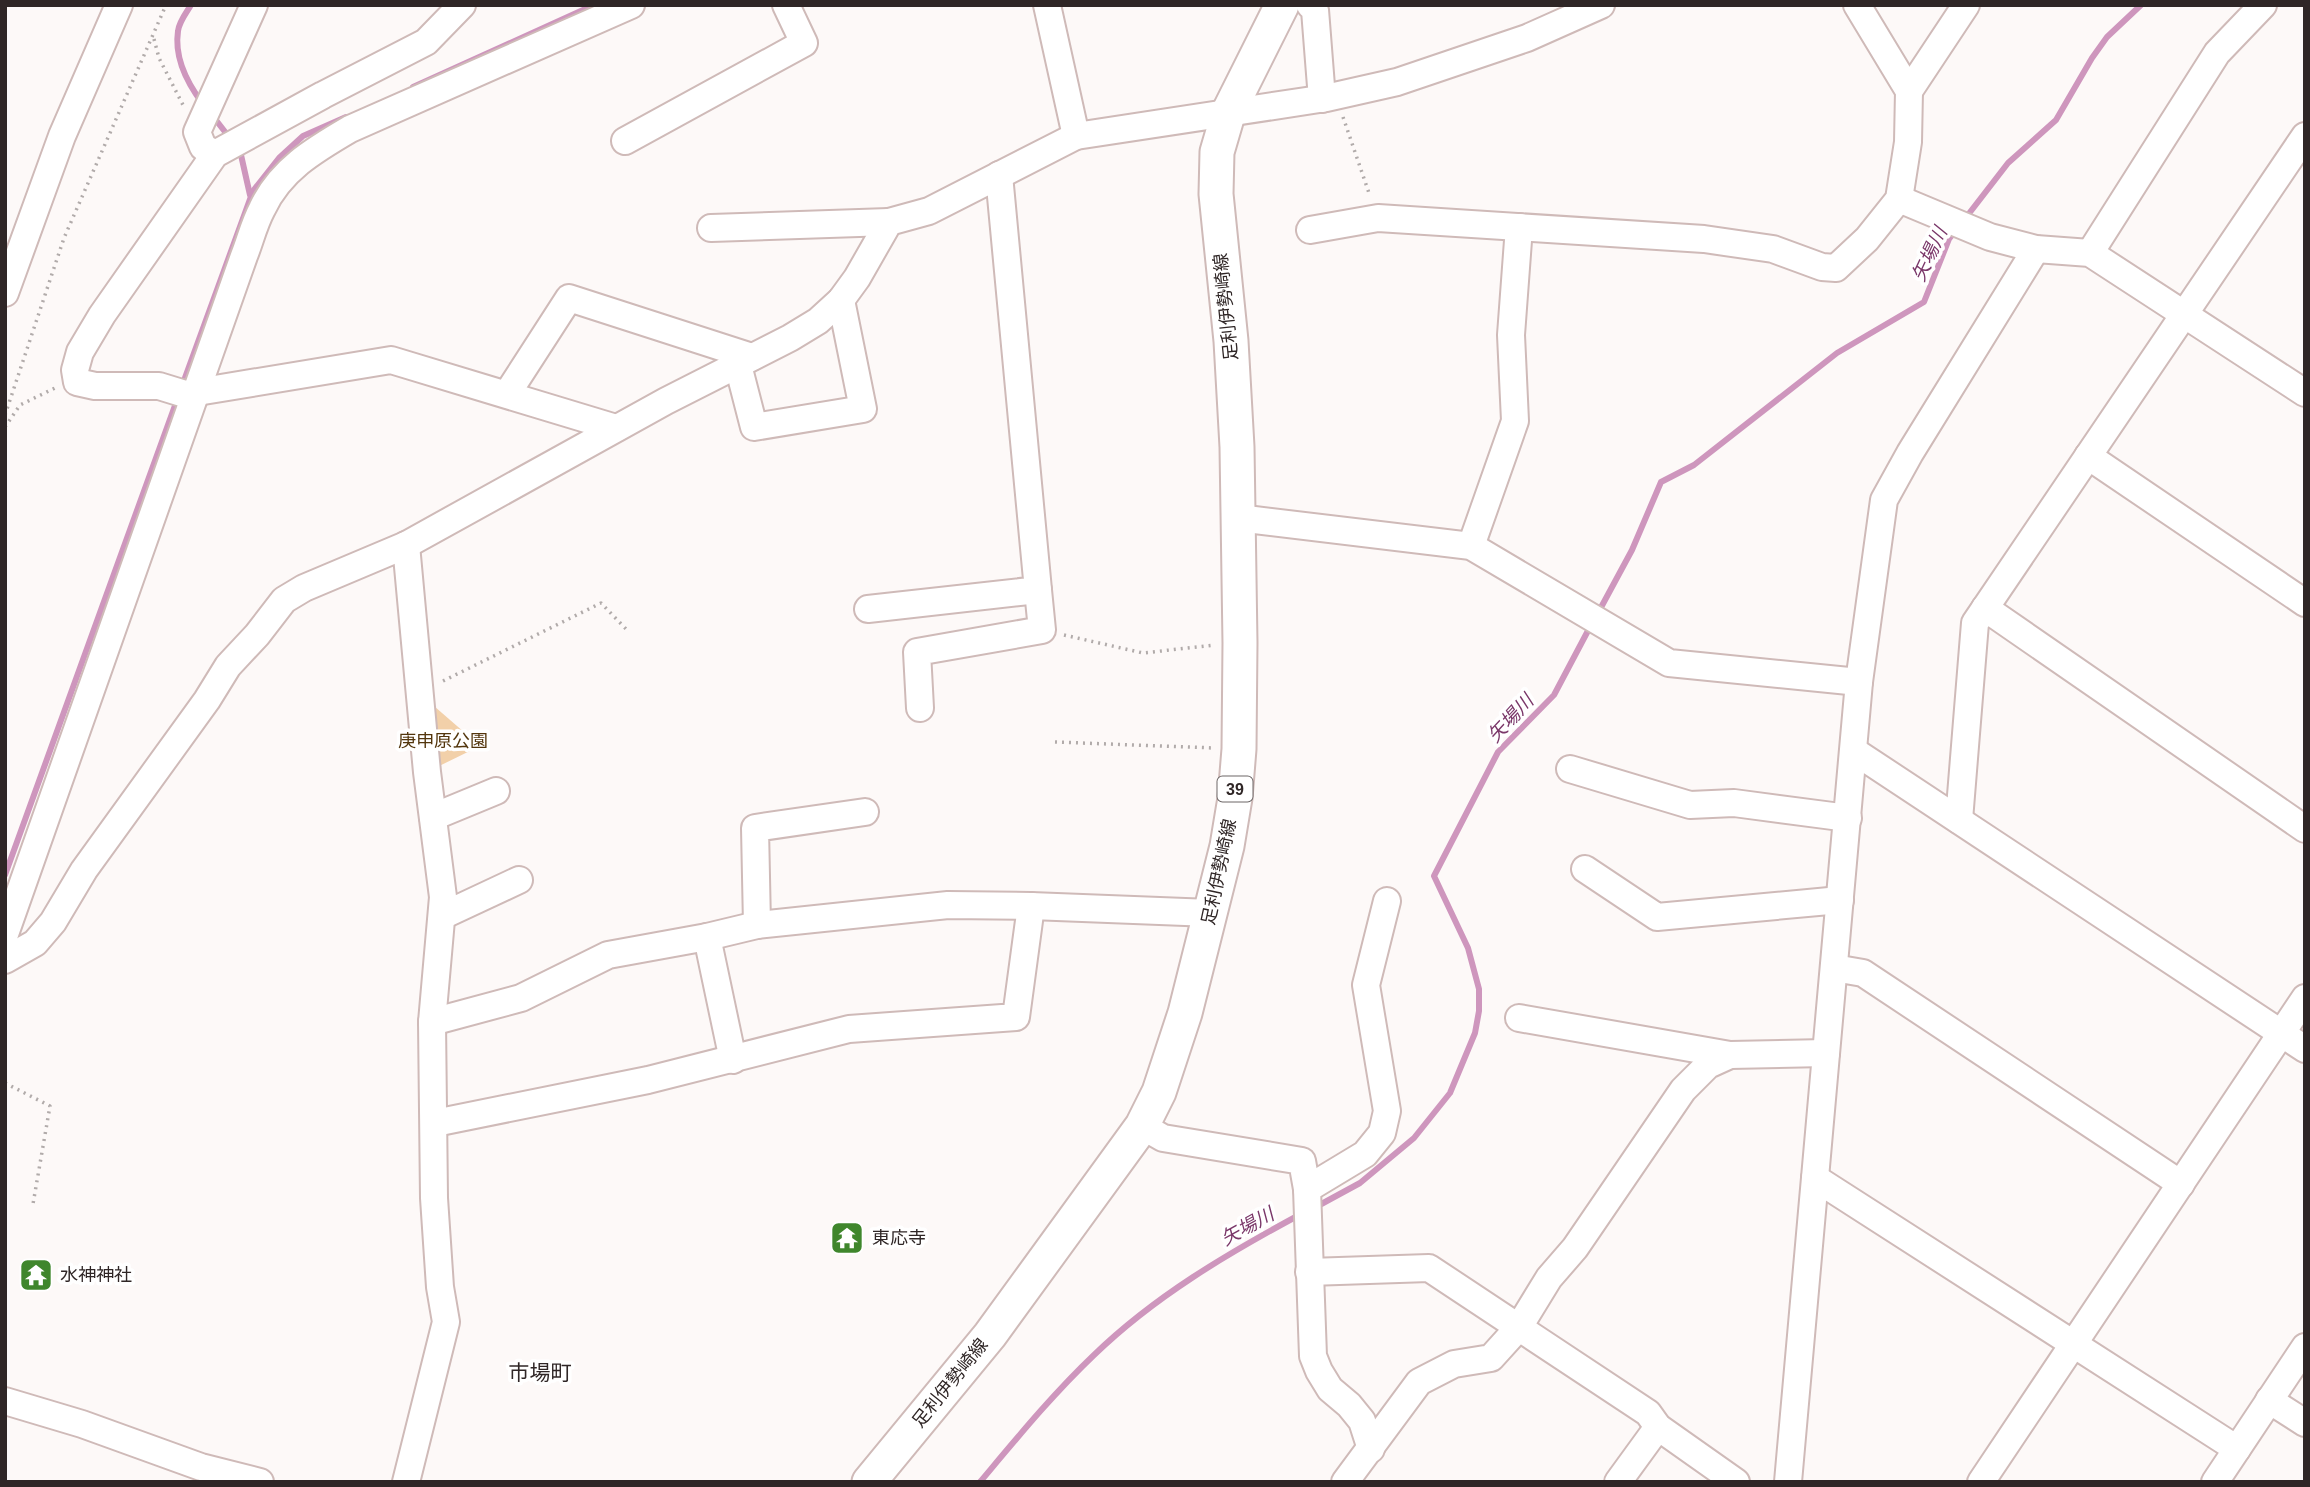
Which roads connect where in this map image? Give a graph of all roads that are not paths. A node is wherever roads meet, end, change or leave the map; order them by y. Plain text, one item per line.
1 (119, 5) edge
2 (254, 5) edge
3 (463, 5) edge
4 (631, 5) edge
5 (786, 5) edge
6 (1047, 5) edge
7 (1282, 5) edge
8 (1310, 5) edge
9 (1601, 5) edge
10 (1857, 5) edge
11 (1966, 5) edge
12 (2263, 5) edge
13 (1909, 91) junction
14 (1329, 97) junction
15 (1229, 111) junction
16 (1076, 136) junction
17 (2305, 136) edge
18 (625, 141) dead end
19 (215, 154) junction
20 (999, 175) junction
21 (1899, 199) junction
22 (889, 222) junction
23 (1519, 227) junction
24 (711, 228) dead end
25 (1310, 230) dead end
26 (2036, 250) junction
27 (2091, 253) junction
28 (5, 293) edge
29 (841, 300) junction
30 (2185, 314) junction
31 (745, 361) junction
32 (196, 393) junction
33 (2305, 393) edge
34 (507, 394) junction
35 (616, 428) junction
36 (2088, 456) junction
37 (1238, 518) junction
38 (406, 545) junction
39 (1471, 546) junction
40 (1038, 590) junction
41 (2305, 603) edge
42 (1985, 608) junction
43 (868, 609) dead end
44 (1858, 682) junction
45 (920, 708) dead end
46 (1854, 751) junction
47 (1570, 769) dead end
48 (496, 791) dead end
49 (865, 812) dead end
50 (433, 817) junction
51 (1848, 818) junction
52 (1959, 820) junction
53 (2305, 829) edge
54 (1586, 869) dead end
55 (519, 880) dead end
56 (1840, 900) junction
57 (1387, 901) dead end
58 (1031, 906) junction
59 (1211, 914) junction
60 (442, 916) junction
61 (757, 925) junction
62 (5, 934) edge
63 (707, 937) junction
64 (5, 960) edge
65 (1834, 968) junction
66 (2305, 999) edge
67 (1519, 1018) dead end
68 (432, 1022) junction
69 (2281, 1033) junction
70 (2305, 1049) edge
71 (1826, 1053) junction
72 (1730, 1055) junction
73 (733, 1060) junction
74 (435, 1123) junction
75 (1142, 1126) junction
76 (1815, 1178) junction
77 (2181, 1184) junction
78 (1307, 1189) junction
79 (1309, 1272) junction
80 (1519, 1327) junction
81 (2074, 1343) junction
82 (2305, 1347) edge
83 (2269, 1400) junction
84 (5, 1401) edge
85 (2305, 1423) edge
86 (1658, 1427) junction
87 (2237, 1448) junction
88 (1371, 1449) junction
89 (260, 1482) edge
90 (406, 1482) edge
91 (869, 1482) edge
92 (1345, 1482) edge
93 (1618, 1482) edge
94 (1736, 1482) edge
95 (1788, 1482) edge
96 (1981, 1482) edge
97 (2215, 1482) edge

1 - 28 street
2 - 19 street
3 - 19 street
4 - 32 street
5 - 18 street
6 - 16 street
7 - 15 main road, 足利伊勢崎線 / 39
8 - 14 street
9 - 14 street
10 - 13 street
11 - 13 street
12 - 27 street
13 - 21 street
14 - 15 street
15 - 16 street
15 - 37 main road, 足利伊勢崎線 / 39
16 - 20 street
17 - 30 street
19 - 32 street
20 - 22 street
20 - 40 street
21 - 23 street
21 - 26 street
22 - 24 street
22 - 29 street
23 - 25 street
23 - 39 street
26 - 27 street
26 - 44 street
27 - 30 street
29 - 31 street
29 - 31 street
30 - 33 street
30 - 36 street
31 - 34 street
31 - 35 street
32 - 34 street
32 - 62 street
34 - 35 street
35 - 38 street
36 - 41 street
36 - 42 street
37 - 39 street
37 - 59 main road, 足利伊勢崎線 / 39
38 - 50 street
38 - 64 street
39 - 44 street
40 - 43 street
40 - 45 street
42 - 52 street
42 - 53 street
44 - 46 street
46 - 51 street
46 - 52 street
47 - 51 street
48 - 50 street
49 - 61 street
50 - 60 street
51 - 56 street
52 - 69 street
54 - 56 street
55 - 60 street
56 - 65 street
57 - 78 street
58 - 59 street
58 - 61 street
58 - 73 street
59 - 75 main road, 足利伊勢崎線 / 39
60 - 68 street
61 - 63 street
63 - 68 street
63 - 73 street
65 - 71 street
65 - 77 street
66 - 69 street
67 - 72 street
68 - 74 street
69 - 70 street
69 - 77 street
71 - 72 street
71 - 76 street
72 - 80 street
73 - 74 street
74 - 90 street
75 - 78 street
75 - 91 main road, 足利伊勢崎線 / 39
76 - 81 street
76 - 95 street
77 - 81 street
78 - 79 street
79 - 80 street
79 - 88 street
80 - 86 street
80 - 88 street
81 - 87 street
81 - 96 street
82 - 83 street
83 - 85 street
83 - 87 street
84 - 89 street
86 - 93 street
86 - 94 street
87 - 97 street
88 - 92 street

